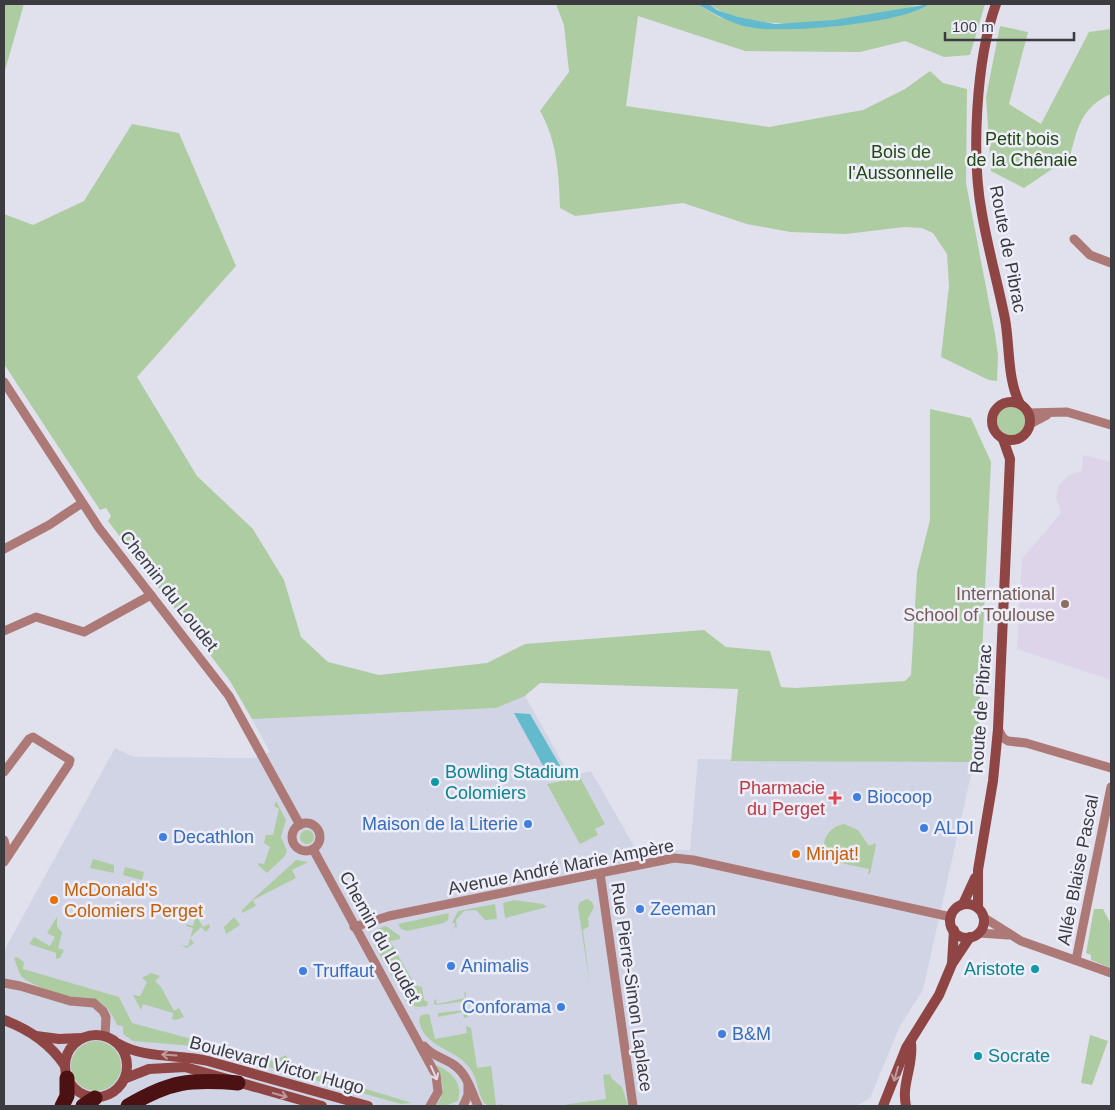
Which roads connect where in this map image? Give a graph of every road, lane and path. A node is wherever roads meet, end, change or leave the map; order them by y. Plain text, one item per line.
1 (996, 4) edge
2 (1074, 239) dead end
3 (1111, 263) edge
4 (1012, 381) junction
5 (4, 382) edge
6 (1004, 403) junction
7 (1020, 404) junction
8 (1028, 413) junction
9 (1052, 413) junction
10 (1030, 424) junction
11 (1111, 425) edge
12 (1021, 437) junction
13 (1003, 439) junction
14 (1010, 459) junction
15 (82, 502) junction
16 (4, 549) edge
17 (151, 595) junction
18 (4, 631) edge
19 (998, 730) junction
20 (1111, 768) edge
21 (4, 772) edge
22 (1111, 787) edge
23 (300, 825) junction
24 (4, 840) edge
25 (314, 849) junction
26 (6, 859) edge
27 (978, 870) junction
28 (600, 873) junction
29 (963, 904) junction
30 (981, 913) junction
31 (951, 917) junction
32 (354, 927) junction
33 (954, 930) junction
34 (974, 935) junction
35 (1008, 935) junction
36 (1076, 960) junction
37 (952, 964) junction
38 (1111, 973) edge
39 (4, 983) edge
40 (4, 1020) edge
41 (36, 1036) junction
42 (105, 1036) junction
43 (82, 1038) junction
44 (419, 1041) junction
45 (911, 1043) junction
46 (119, 1044) junction
47 (66, 1072) junction
48 (126, 1078) junction
49 (238, 1083) junction
50 (468, 1084) junction
51 (89, 1102) edge
52 (62, 1106) edge
53 (128, 1106) edge
54 (322, 1106) edge
55 (368, 1106) edge
56 (430, 1106) edge
57 (463, 1106) edge
58 (478, 1106) edge
59 (633, 1106) edge
60 (883, 1106) edge
61 (906, 1106) edge

1 - 4 main road, Route de Pibrac
2 - 3 street
4 - 6 main road, Route de Pibrac
4 - 7 main road, Route de Pibrac
5 - 15 street, Chemin du Loudet
6 - 7 main road
6 - 13 main road
7 - 8 main road
8 - 9 street
8 - 10 main road
9 - 10 street
9 - 11 street
10 - 12 main road
12 - 13 main road
12 - 14 main road, Route de Pibrac
13 - 14 main road, Route de Pibrac
14 - 19 main road, Route de Pibrac
15 - 16 street
15 - 17 street, Chemin du Loudet
17 - 18 street
17 - 23 street, Chemin du Loudet
19 - 20 street
19 - 27 main road, Route de Pibrac
21 - 26 street
22 - 36 street, Allée Blaise Pascal
23 - 25 street
23 - 25 street
24 - 26 street
25 - 32 street, Chemin du Loudet
27 - 29 main road, Route de Pibrac
27 - 30 main road, Route de Pibrac
28 - 31 street, Avenue André Marie Ampère
28 - 32 street, Avenue André Marie Ampère
28 - 59 street, Rue Pierre-Simon Laplace
29 - 30 main road
29 - 31 main road
30 - 34 main road
30 - 35 street
31 - 33 main road
32 - 44 street, Chemin du Loudet
33 - 34 main road
33 - 37 main road
34 - 35 street
34 - 37 main road
35 - 36 street
36 - 38 street
37 - 45 main road
39 - 42 street
40 - 41 main road
41 - 43 main road
41 - 47 main road
42 - 43 main road
42 - 46 main road
43 - 47 main road
44 - 50 street, Chemin du Loudet
44 -> 56 street, Chemin du Loudet
45 -> 60 main road
45 - 61 main road
46 - 48 main road
55 -> 46 main road, Boulevard Victor Hugo
47 - 51 main road
47 - 52 highway
48 - 49 main road, Boulevard Victor Hugo
48 - 51 main road
49 - 53 highway
49 -> 54 main road, Boulevard Victor Hugo
50 - 57 street
50 - 58 street, Chemin du Loudet

